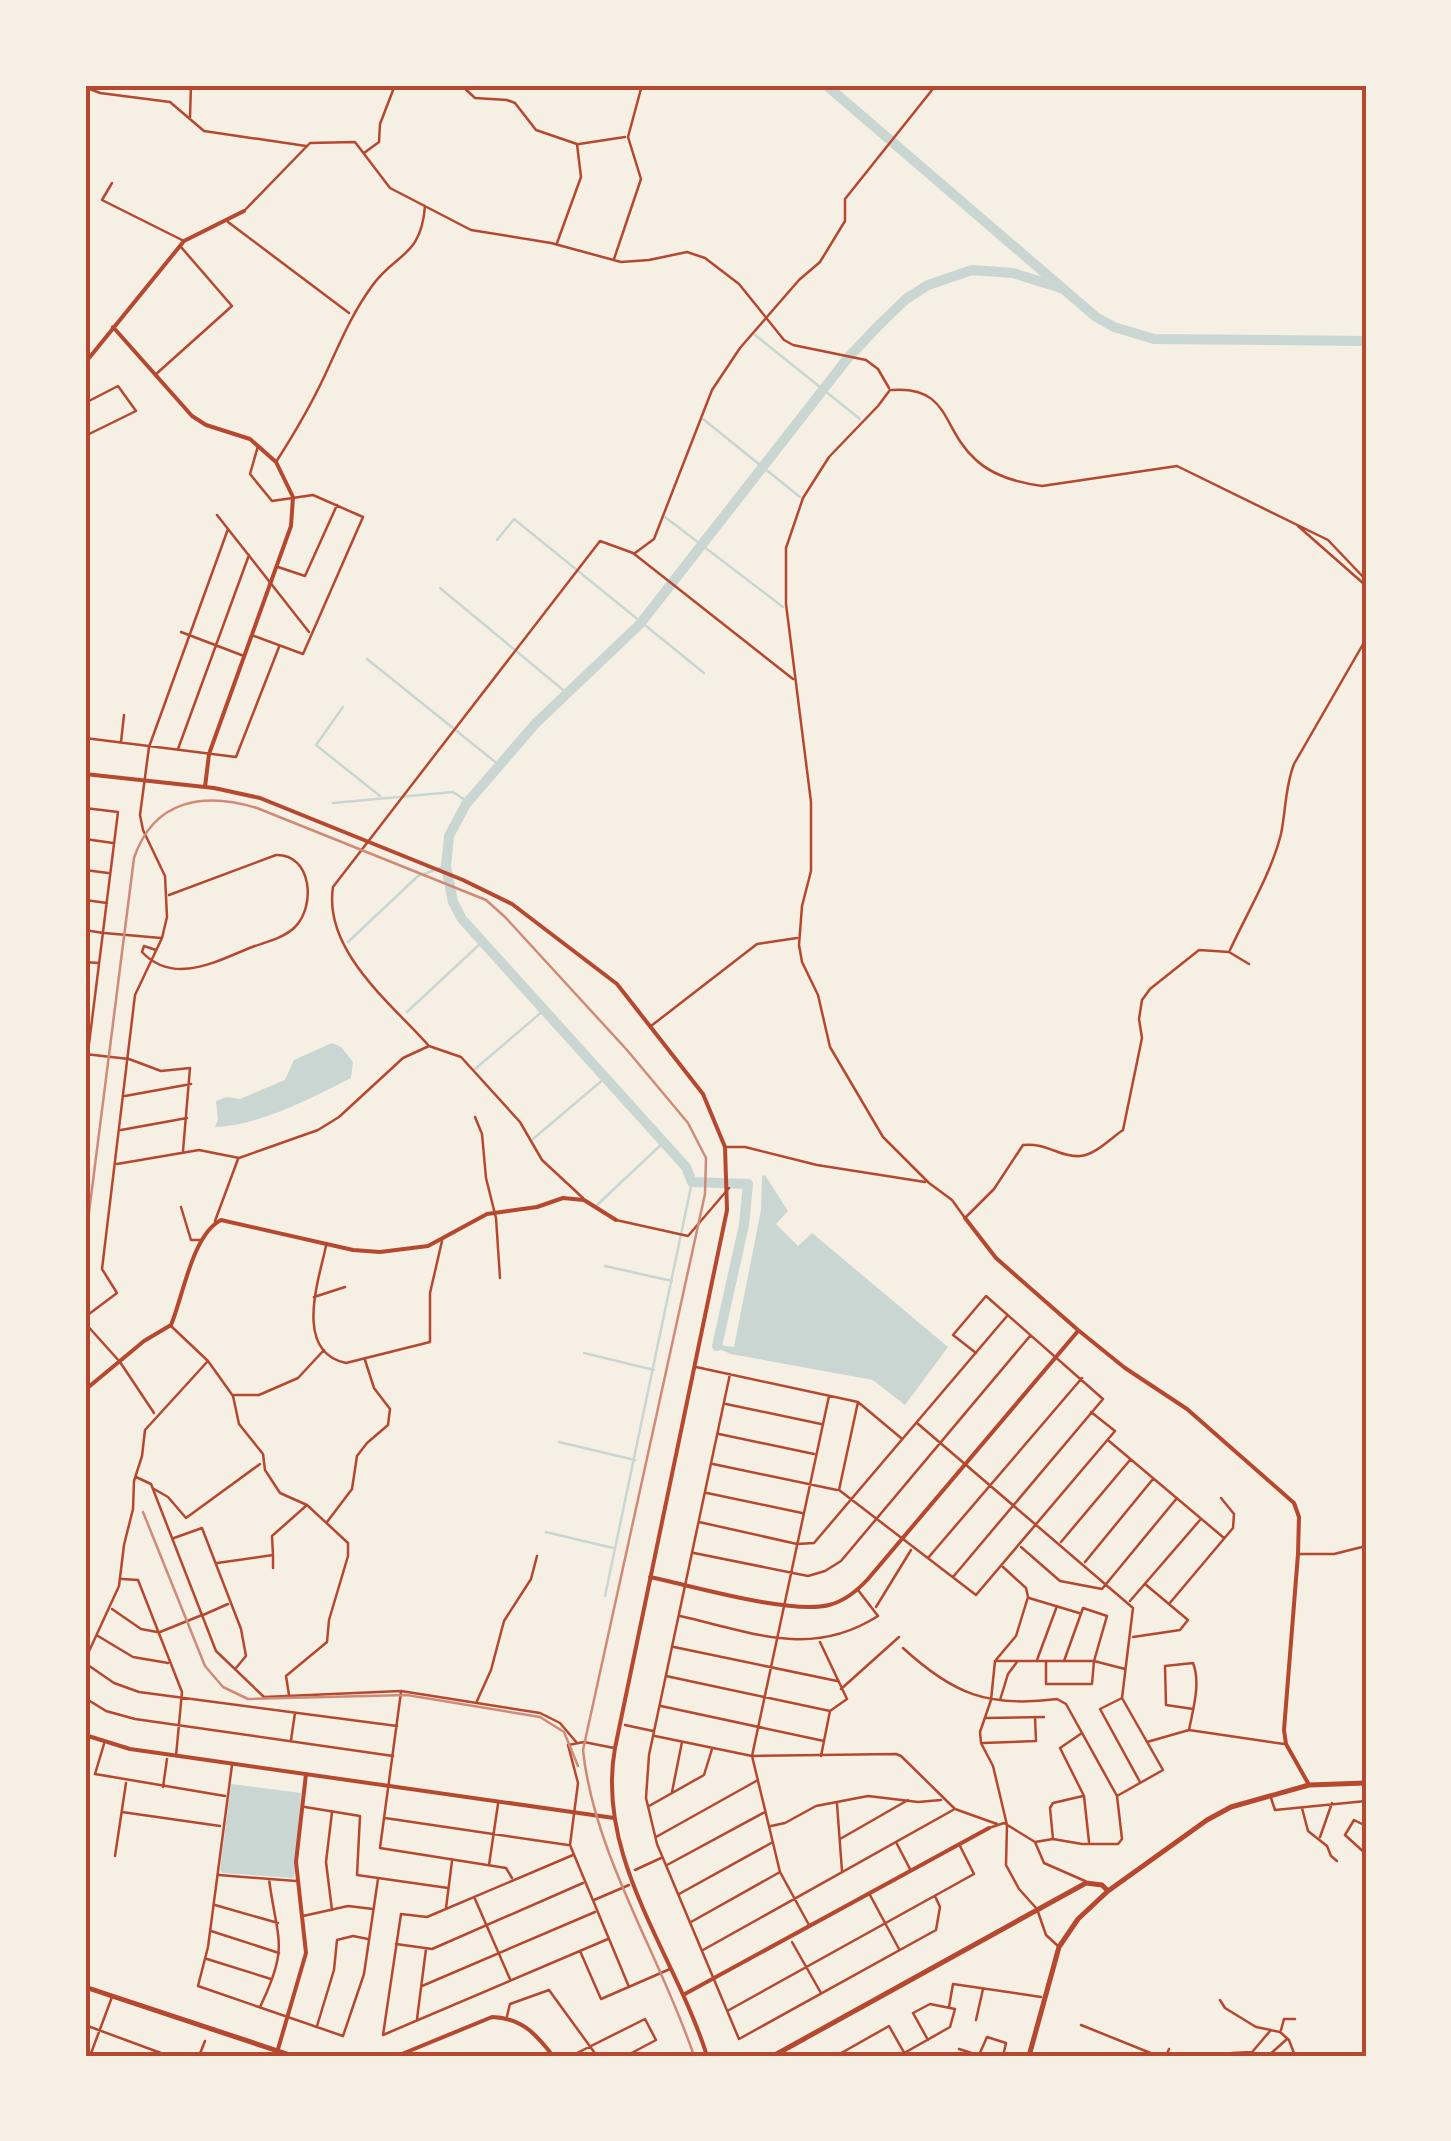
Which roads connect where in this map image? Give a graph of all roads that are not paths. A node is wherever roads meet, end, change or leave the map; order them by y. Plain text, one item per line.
1 (192, 85) edge
2 (396, 85) edge
3 (461, 85) edge
4 (642, 85) edge
5 (936, 85) edge
6 (86, 86) edge
7 (190, 118) junction
8 (628, 137) junction
9 (578, 144) junction
10 (307, 146) junction
11 (364, 153) junction
12 (112, 183) dead end
13 (425, 205) junction
14 (244, 211) joint
15 (227, 222) junction
16 (182, 243) junction
17 (556, 244) junction
18 (614, 261) junction
19 (352, 315) junction
20 (766, 317) junction
21 (112, 327) junction
22 (85, 363) edge
23 (155, 375) junction
24 (890, 390) junction
25 (85, 403) edge
26 (85, 436) edge
27 (258, 444) junction
28 (276, 462) junction
29 (293, 498) junction
30 (336, 505) junction
31 (218, 516) dead end
32 (1295, 523) junction
33 (228, 529) junction
34 (634, 553) junction
35 (249, 555) junction
36 (277, 566) junction
37 (1366, 580) edge
38 (271, 583) junction
39 (1366, 590) edge
40 (181, 632) dead end
41 (311, 634) junction
42 (252, 635) junction
43 (190, 636) junction
44 (1366, 639) edge
45 (280, 645) junction
46 (216, 646) junction
47 (244, 656) junction
48 (794, 680) junction
49 (124, 715) dead end
50 (85, 738) edge
51 (120, 743) junction
52 (150, 747) junction
53 (178, 750) junction
54 (209, 754) junction
55 (85, 774) edge
56 (146, 781) junction
57 (205, 787) junction
58 (85, 808) edge
59 (85, 839) edge
60 (114, 843) junction
61 (85, 870) edge
62 (110, 873) junction
63 (168, 896) junction
64 (85, 900) edge
65 (107, 903) junction
66 (85, 930) edge
67 (103, 933) junction
68 (162, 938) junction
69 (798, 938) junction
70 (156, 950) junction
71 (1229, 952) junction
72 (151, 960) junction
73 (85, 962) edge
74 (99, 964) junction
75 (1249, 964) dead end
76 (85, 992) edge
77 (96, 994) junction
78 (85, 1023) edge
79 (92, 1024) junction
80 (651, 1026) junction
81 (429, 1046) junction
82 (86, 1054) edge
83 (129, 1059) junction
84 (85, 1076) edge
85 (191, 1084) junction
86 (124, 1097) junction
87 (475, 1117) dead end
88 (187, 1118) junction
89 (120, 1130) junction
90 (726, 1147) junction
91 (183, 1151) junction
92 (238, 1158) junction
93 (116, 1164) junction
94 (929, 1183) junction
95 (729, 1188) junction
96 (584, 1200) junction
97 (181, 1207) dead end
98 (495, 1212) junction
99 (965, 1218) junction
100 (616, 1220) joint
101 (214, 1223) junction
102 (204, 1240) junction
103 (442, 1241) junction
104 (326, 1244) junction
105 (500, 1278) dead end
106 (345, 1287) dead end
107 (312, 1298) junction
108 (1008, 1315) junction
109 (85, 1320) edge
110 (171, 1325) junction
111 (1078, 1330) junction
112 (1031, 1334) junction
113 (324, 1350) junction
114 (976, 1353) junction
115 (1057, 1356) junction
116 (364, 1359) junction
117 (208, 1360) junction
118 (120, 1362) junction
119 (694, 1366) junction
120 (730, 1374) junction
121 (1082, 1378) junction
122 (85, 1390) edge
123 (233, 1396) junction
124 (829, 1396) junction
125 (858, 1402) junction
126 (724, 1403) junction
127 (1092, 1412) junction
128 (156, 1415) junction
129 (917, 1423) junction
130 (822, 1424) junction
131 (718, 1434) junction
132 (903, 1440) junction
133 (1108, 1440) junction
134 (940, 1442) junction
135 (816, 1454) junction
136 (1131, 1459) junction
137 (263, 1462) junction
138 (711, 1463) junction
139 (966, 1464) junction
140 (136, 1477) junction
141 (1154, 1478) junction
142 (810, 1484) junction
143 (991, 1485) junction
144 (153, 1488) junction
145 (839, 1490) junction
146 (705, 1493) junction
147 (1177, 1498) junction
148 (1222, 1498) dead end
149 (851, 1501) junction
150 (1014, 1504) junction
151 (307, 1506) junction
152 (804, 1514) junction
153 (1201, 1519) junction
154 (875, 1520) junction
155 (327, 1522) junction
156 (698, 1522) junction
157 (1037, 1524) junction
158 (172, 1538) junction
159 (1224, 1538) junction
160 (901, 1540) junction
161 (1060, 1543) junction
162 (797, 1544) junction
163 (1020, 1546) junction
164 (1366, 1546) edge
165 (912, 1549) junction
166 (692, 1553) junction
167 (272, 1554) junction
168 (1298, 1554) junction
169 (537, 1556) dead end
170 (927, 1559) junction
171 (215, 1563) junction
172 (1084, 1563) junction
173 (1002, 1566) junction
174 (273, 1568) dead end
175 (791, 1574) junction
176 (952, 1577) junction
177 (650, 1578) junction
178 (120, 1579) junction
179 (1107, 1583) junction
180 (1146, 1584) junction
181 (685, 1585) junction
182 (858, 1590) junction
183 (1028, 1597) junction
184 (1130, 1602) junction
185 (231, 1603) junction
186 (1169, 1604) junction
187 (784, 1605) junction
188 (1057, 1606) junction
189 (110, 1608) junction
190 (874, 1610) junction
191 (1082, 1614) junction
192 (202, 1615) junction
193 (678, 1616) junction
194 (159, 1632) junction
195 (97, 1635) junction
196 (899, 1637) dead end
197 (1131, 1637) junction
198 (777, 1638) junction
199 (819, 1641) junction
200 (85, 1642) edge
201 (93, 1643) junction
202 (672, 1646) junction
203 (903, 1648) dead end
204 (85, 1661) edge
205 (1018, 1661) junction
206 (1036, 1661) junction
207 (1046, 1661) junction
208 (1064, 1661) junction
209 (1094, 1661) junction
210 (995, 1662) junction
211 (171, 1663) junction
212 (771, 1667) junction
213 (1126, 1669) junction
214 (236, 1670) junction
215 (666, 1676) junction
216 (837, 1681) junction
217 (842, 1690) junction
218 (401, 1691) junction
219 (183, 1696) junction
220 (290, 1696) junction
221 (764, 1697) junction
222 (85, 1698) edge
223 (1122, 1698) junction
224 (991, 1700) junction
225 (1000, 1700) junction
226 (476, 1703) junction
227 (660, 1706) junction
228 (1193, 1709) junction
229 (295, 1711) junction
230 (830, 1711) junction
231 (1035, 1717) junction
232 (1044, 1717) dead end
233 (986, 1718) junction
234 (180, 1725) junction
235 (626, 1725) dead end
236 (396, 1726) junction
237 (758, 1727) junction
238 (1189, 1730) junction
239 (1083, 1733) junction
240 (85, 1734) edge
241 (654, 1734) junction
242 (824, 1741) junction
243 (291, 1742) junction
244 (682, 1742) junction
245 (1147, 1742) junction
246 (577, 1743) junction
247 (981, 1743) junction
248 (104, 1744) junction
249 (1286, 1744) junction
250 (615, 1748) junction
251 (712, 1748) junction
252 (176, 1756) junction
253 (392, 1756) junction
254 (752, 1756) junction
255 (821, 1756) junction
256 (167, 1760) dead end
257 (232, 1764) junction
258 (306, 1774) junction
259 (758, 1780) junction
260 (126, 1782) junction
261 (1140, 1783) junction
262 (1366, 1783) edge
263 (388, 1786) junction
264 (1309, 1786) junction
265 (163, 1787) junction
266 (671, 1793) junction
267 (227, 1796) junction
268 (1084, 1796) junction
269 (1118, 1796) junction
270 (1270, 1796) junction
271 (908, 1800) junction
272 (943, 1800) junction
273 (1366, 1801) edge
274 (498, 1802) junction
275 (836, 1803) junction
276 (1332, 1803) junction
277 (302, 1806) junction
278 (647, 1807) junction
279 (1301, 1807) junction
280 (956, 1809) junction
281 (332, 1810) junction
282 (122, 1812) junction
283 (766, 1812) junction
284 (574, 1813) junction
285 (384, 1818) junction
286 (614, 1818) junction
287 (997, 1824) junction
288 (1008, 1825) junction
289 (222, 1826) junction
290 (1366, 1826) edge
291 (769, 1827) junction
292 (989, 1828) joint
293 (494, 1834) junction
294 (655, 1837) junction
295 (1053, 1838) junction
296 (840, 1839) junction
297 (1319, 1839) junction
298 (773, 1842) junction
299 (896, 1842) junction
300 (1035, 1842) junction
301 (1090, 1844) junction
302 (960, 1845) junction
303 (570, 1846) junction
304 (1366, 1854) edge
305 (115, 1856) dead end
306 (573, 1856) junction
307 (662, 1858) junction
308 (452, 1860) junction
309 (1337, 1860) dead end
310 (490, 1865) junction
311 (666, 1866) junction
312 (910, 1868) dead end
313 (635, 1870) dead end
314 (780, 1872) junction
315 (842, 1872) junction
316 (218, 1875) junction
317 (269, 1879) junction
318 (378, 1879) junction
319 (296, 1881) junction
320 (513, 1881) junction
321 (584, 1883) junction
322 (1086, 1883) junction
323 (630, 1885) dead end
324 (448, 1888) junction
325 (1108, 1891) junction
326 (678, 1894) junction
327 (870, 1895) junction
328 (934, 1896) junction
329 (474, 1897) junction
330 (794, 1899) junction
331 (592, 1901) junction
332 (214, 1905) junction
333 (374, 1909) junction
334 (446, 1909) junction
335 (332, 1910) junction
336 (1037, 1910) junction
337 (597, 1911) junction
338 (302, 1916) junction
339 (690, 1922) junction
340 (278, 1923) junction
341 (885, 1924) junction
342 (486, 1925) junction
343 (810, 1928) junction
344 (210, 1931) junction
345 (608, 1938) junction
346 (370, 1940) junction
347 (792, 1942) dead end
348 (396, 1944) junction
349 (1059, 1947) junction
350 (426, 1949) junction
351 (900, 1950) junction
352 (580, 1951) junction
353 (701, 1951) junction
354 (498, 1953) junction
355 (280, 1954) junction
356 (206, 1958) junction
357 (806, 1967) junction
358 (671, 1969) junction
359 (273, 1980) junction
360 (510, 1981) junction
361 (714, 1981) junction
362 (422, 1986) junction
363 (629, 1986) junction
364 (85, 1987) edge
365 (983, 1988) junction
366 (821, 1994) junction
367 (683, 1996) junction
368 (112, 1997) junction
369 (1044, 1998) junction
370 (1220, 2000) dead end
371 (260, 2006) junction
372 (948, 2008) junction
373 (727, 2011) junction
374 (289, 2016) junction
375 (507, 2018) junction
376 (1294, 2019) dead end
377 (417, 2020) junction
378 (976, 2020) dead end
379 (1081, 2025) dead end
380 (85, 2026) edge
381 (317, 2026) junction
382 (100, 2030) junction
383 (1270, 2030) junction
384 (1280, 2032) junction
385 (1288, 2038) junction
386 (928, 2040) junction
387 (205, 2042) dead end
388 (589, 2044) junction
389 (959, 2049) dead end
390 (1169, 2049) dead end
391 (277, 2053) edge
392 (905, 2054) edge
393 (965, 2054) edge
394 (1252, 2054) edge
395 (90, 2056) edge
396 (169, 2056) edge
397 (199, 2056) edge
398 (293, 2056) edge
399 (397, 2056) edge
400 (553, 2056) edge
401 (572, 2056) edge
402 (597, 2056) edge
403 (626, 2056) edge
404 (707, 2056) edge
405 (773, 2056) edge
406 (836, 2056) edge
407 (898, 2056) edge
408 (980, 2056) edge
409 (1002, 2056) edge
410 (1029, 2056) edge
411 (1158, 2056) edge
412 (1166, 2056) edge
413 (1232, 2056) edge
414 (1268, 2056) edge
415 (1295, 2056) edge

1 - 7 street
2 - 11 street
3 - 9 street
4 - 8 street
5 - 20 street
6 - 7 street
7 - 10 street
8 - 9 street
8 - 18 street
9 - 17 street
10 - 11 street
10 - 14 street
11 - 13 street
12 - 16 street
13 - 17 street
13 - 19 street
14 - 15 street
15 - 16 street
15 - 19 street
16 - 21 street
16 - 23 street
17 - 18 street
18 - 20 street
19 - 28 street
20 - 24 street
20 - 34 street
21 - 22 street
21 - 23 street
23 - 27 street
24 - 32 street
24 - 48 street
25 - 26 street
27 - 28 street
27 - 29 street
28 - 29 street
29 - 30 street
29 - 36 street
30 - 36 street
30 - 41 street
31 - 33 street
32 - 37 street
32 - 39 street
33 - 35 street
33 - 43 street
34 - 48 street
34 - 81 street
35 - 38 street
35 - 46 street
36 - 38 street
38 - 41 street
38 - 42 street
40 - 43 street
41 - 45 street
42 - 45 street
42 - 47 street
43 - 46 street
43 - 52 street
44 - 71 street
45 - 54 street
46 - 47 street
46 - 53 street
47 - 54 street
48 - 69 street
49 - 51 street
50 - 51 street
51 - 52 street
52 - 53 street
52 - 56 street
53 - 54 street
54 - 57 street
55 - 56 street
56 - 57 street
56 - 63 street
57 - 80 street
58 - 60 street
59 - 60 street
60 - 62 street
61 - 62 street
62 - 65 street
63 - 68 street
63 - 72 street
64 - 65 street
65 - 67 street
66 - 67 street
67 - 68 street
67 - 74 street
68 - 70 street
69 - 80 street
69 - 94 street
70 - 72 street
70 - 72 street
71 - 75 street
71 - 99 street
72 - 83 street
73 - 74 street
74 - 77 street
76 - 77 street
77 - 79 street
78 - 79 street
79 - 82 street
80 - 90 street
81 - 92 street
81 - 96 street
82 - 83 street
82 - 84 street
83 - 85 street
83 - 86 street
85 - 86 street
85 - 88 street
86 - 89 street
87 - 98 street
88 - 89 street
88 - 91 street
89 - 93 street
90 - 94 street
90 - 95 street
91 - 92 street
91 - 93 street
92 - 101 street
93 - 109 street
94 - 99 street
95 - 100 street
95 - 119 street
96 - 98 street
96 - 100 street
97 - 102 street
98 - 103 street
98 - 105 street
99 - 111 street
101 - 102 street
101 - 104 street
102 - 110 street
103 - 104 street
103 - 116 street
104 - 107 street
106 - 107 street
107 - 113 street
108 - 112 street
108 - 114 street
108 - 114 street
109 - 118 street
110 - 117 street
110 - 118 street
111 - 115 street
111 - 168 street
112 - 115 street
112 - 134 street
113 - 116 street
113 - 123 street
114 - 129 street
115 - 121 street
115 - 139 street
116 - 155 street
117 - 123 street
117 - 128 street
118 - 122 street
118 - 128 street
119 - 120 street
119 - 177 street
120 - 124 street
120 - 126 street
121 - 127 street
121 - 143 street
123 - 137 street
124 - 125 street
124 - 130 street
125 - 132 street
125 - 145 street
126 - 130 street
126 - 131 street
127 - 133 street
127 - 150 street
128 - 140 street
129 - 132 street
129 - 134 street
130 - 135 street
131 - 135 street
131 - 138 street
132 - 149 street
133 - 136 street
133 - 157 street
134 - 139 street
134 - 154 street
135 - 142 street
136 - 141 street
136 - 161 street
137 - 144 street
137 - 151 street
138 - 142 street
138 - 146 street
139 - 143 street
139 - 160 street
140 - 144 street
140 - 178 street
141 - 147 street
141 - 172 street
142 - 145 street
142 - 152 street
143 - 150 street
143 - 170 street
144 - 158 street
145 - 149 street
146 - 152 street
146 - 156 street
147 - 153 street
147 - 179 street
148 - 159 street
149 - 154 street
149 - 162 street
150 - 157 street
150 - 176 street
151 - 155 street
151 - 167 street
152 - 162 street
153 - 159 street
153 - 180 street
154 - 160 street
154 - 175 street
155 - 220 street
156 - 162 street
156 - 166 street
157 - 161 street
157 - 163 street
158 - 171 street
158 - 192 street
159 - 186 street
160 - 165 street
160 - 182 street
161 - 172 street
162 - 175 street
163 - 173 street
163 - 179 street
164 - 168 street
165 - 170 street
165 - 190 street
166 - 175 street
166 - 181 street
167 - 171 street
167 - 174 street
168 - 249 street
169 - 226 street
170 - 176 street
171 - 185 street
172 - 179 street
173 - 176 street
173 - 183 street
175 - 187 street
177 - 181 street
177 - 250 street
178 - 189 street
178 - 194 street
179 - 184 street
180 - 184 street
180 - 186 street
181 - 187 street
181 - 193 street
182 - 187 street
182 - 190 street
183 - 188 street
183 - 210 street
184 - 197 street
185 - 192 street
185 - 214 street
186 - 197 street
187 - 198 street
188 - 191 street
188 - 206 street
189 - 194 street
189 - 195 street
190 - 199 street
191 - 208 street
191 - 209 street
192 - 194 street
192 - 214 street
193 - 198 street
193 - 202 street
194 - 211 street
195 - 201 street
195 - 211 street
196 - 217 street
197 - 213 street
198 - 199 street
198 - 212 street
199 - 216 street
200 - 201 street
201 - 204 street
202 - 212 street
202 - 215 street
203 - 224 street
204 - 219 street
205 - 206 street
205 - 210 street
205 - 225 street
206 - 207 street
207 - 208 street
207 - 209 street
208 - 209 street
209 - 213 street
210 - 224 street
211 - 219 street
212 - 216 street
212 - 221 street
213 - 223 street
214 - 220 street
215 - 221 street
215 - 227 street
216 - 217 street
217 - 230 street
218 - 220 street
218 - 226 street
218 - 236 street
219 - 229 street
219 - 234 street
221 - 230 street
221 - 237 street
222 - 234 street
223 - 245 street
223 - 261 street
224 - 225 street
224 - 233 street
225 - 239 street
226 - 246 street
227 - 237 street
227 - 241 street
228 - 228 street
228 - 238 street
229 - 236 street
229 - 243 street
230 - 242 street
231 - 232 street
231 - 233 street
231 - 247 street
233 - 247 street
234 - 243 street
234 - 252 street
235 - 241 street
236 - 253 street
237 - 242 street
237 - 254 street
238 - 245 street
238 - 249 street
239 - 268 street
239 - 269 street
240 - 248 street
241 - 244 street
241 - 278 street
242 - 255 street
243 - 253 street
244 - 251 street
244 - 266 street
245 - 261 street
246 - 250 street
246 - 284 street
247 - 288 street
248 - 252 street
248 - 260 street
249 - 264 street
250 - 286 street
251 - 254 street
251 - 266 street
252 - 257 street
253 - 263 street
254 - 255 street
254 - 259 street
255 - 272 street
256 - 265 street
257 - 258 street
257 - 267 street
258 - 263 street
258 - 277 street
259 - 283 street
259 - 294 street
260 - 265 street
260 - 282 street
261 - 269 street
262 - 264 highway
263 - 274 street
263 - 285 street
264 - 270 highway
265 - 267 street
266 - 278 street
267 - 289 street
268 - 295 street
268 - 301 street
269 - 301 street
270 - 279 street
270 - 325 highway
271 - 272 street
271 - 275 street
271 - 296 street
272 - 280 street
273 - 276 street
274 - 284 street
274 - 293 street
275 - 291 street
275 - 296 street
276 - 279 street
276 - 297 street
277 - 281 street
277 - 319 street
278 - 294 street
279 - 297 street
280 - 287 street
280 - 299 street
281 - 318 street
281 - 335 street
282 - 289 street
282 - 305 street
283 - 291 street
283 - 311 street
284 - 286 street
284 - 303 street
285 - 293 street
285 - 308 street
286 - 358 street
287 - 288 street
287 - 292 street
288 - 300 street
288 - 336 street
289 - 316 street
290 - 304 street
291 - 298 street
292 - 302 street
293 - 303 street
293 - 310 street
294 - 307 street
295 - 300 street
295 - 301 street
296 - 315 street
297 - 309 street
298 - 314 street
298 - 326 street
299 - 312 street
299 - 315 street
300 - 322 street
302 - 327 street
302 - 328 street
303 - 306 street
306 - 320 street
306 - 321 street
307 - 311 street
307 - 313 street
308 - 310 street
308 - 324 street
310 - 320 street
311 - 326 street
314 - 330 street
314 - 339 street
315 - 330 street
316 - 317 street
316 - 332 street
317 - 319 street
317 - 340 street
318 - 324 street
318 - 333 street
319 - 338 street
320 - 329 street
321 - 331 street
321 - 342 street
322 - 325 highway
322 - 336 highway
323 - 331 street
324 - 334 street
325 - 349 highway
326 - 339 street
327 - 341 street
327 - 343 street
328 - 341 street
328 - 351 street
329 - 334 street
329 - 342 street
330 - 343 street
330 - 353 street
331 - 337 street
332 - 340 street
332 - 344 street
333 - 335 street
333 - 346 street
334 - 348 street
335 - 338 street
336 - 349 street
336 - 405 highway
337 - 345 street
337 - 354 street
338 - 374 street
339 - 353 street
340 - 355 street
341 - 351 street
341 - 357 street
342 - 350 street
342 - 354 street
343 - 361 street
344 - 355 street
344 - 356 street
345 - 352 street
345 - 363 street
346 - 381 street
346 - 381 street
347 - 357 street
348 - 350 street
348 - 377 street
349 - 369 highway
350 - 362 street
351 - 366 street
352 - 360 street
352 - 363 street
353 - 361 street
354 - 360 street
354 - 362 street
355 - 359 street
356 - 359 street
356 - 371 street
357 - 366 street
357 - 373 street
358 - 363 street
358 - 367 street
359 - 371 street
360 - 377 street
361 - 367 street
361 - 373 street
362 - 377 street
364 - 368 highway
365 - 369 street
365 - 372 street
365 - 378 street
366 - 373 street
367 - 404 street
368 - 382 street
368 - 391 highway
369 - 410 highway
370 - 383 street
371 - 374 street
372 - 386 street
372 - 386 street
374 - 381 street
374 - 391 street
375 - 388 street
375 - 399 street
375 - 400 street
376 - 384 street
379 - 411 street
380 - 382 street
382 - 395 street
382 - 396 street
383 - 384 street
383 - 394 street
384 - 385 street
385 - 414 street
385 - 415 street
386 - 392 street
387 - 397 street
388 - 401 street
388 - 402 street
388 - 403 street
389 - 393 street
390 - 412 street
391 - 398 highway
392 - 406 street
392 - 407 street
393 - 408 street
394 - 413 street
408 - 409 street

